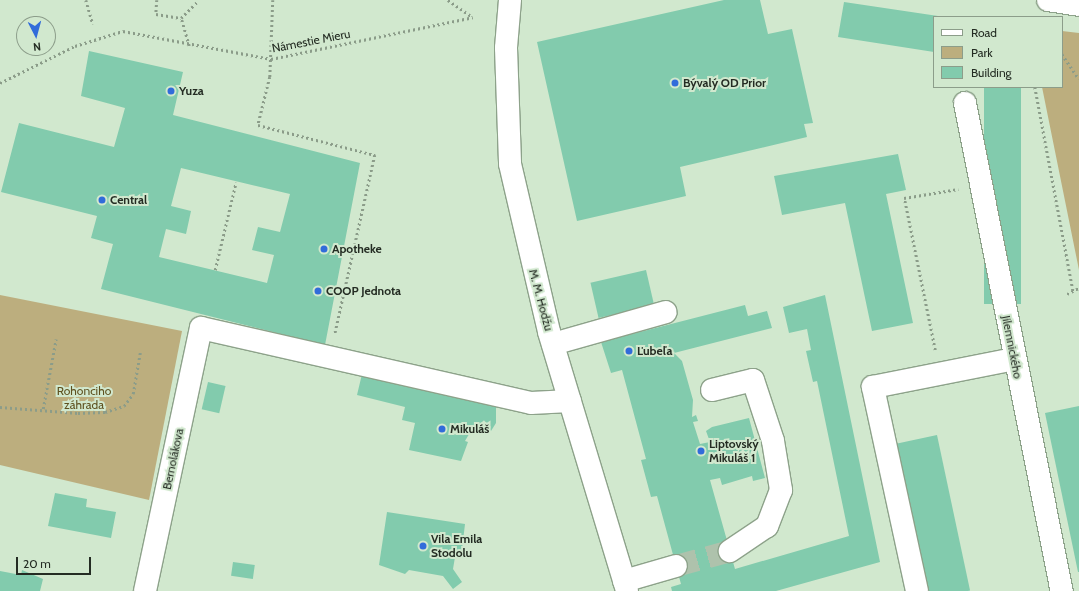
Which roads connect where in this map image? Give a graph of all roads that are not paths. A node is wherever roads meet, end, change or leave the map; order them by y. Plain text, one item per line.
1 (510, 0) edge
2 (1048, 0) edge
3 (1079, 5) edge
4 (965, 103) dead end
5 (666, 312) dead end
6 (553, 344) junction
7 (1014, 359) junction
8 (712, 390) dead end
9 (570, 401) junction
10 (730, 551) tunnel mouth
11 (676, 566) tunnel mouth
12 (626, 586) edge
13 (145, 591) edge
14 (917, 591) edge
15 (1062, 591) edge

1 - 6 street, M. M. Hodžu
2 - 3 street
4 - 7 street, Jilemnického
5 - 6 street
6 - 9 street, M. M. Hodžu
7 - 14 street
7 - 15 street, Jilemnického
8 - 10 street
9 - 12 street, M. M. Hodžu
9 - 13 street, Bernolákova
11 - 12 street

